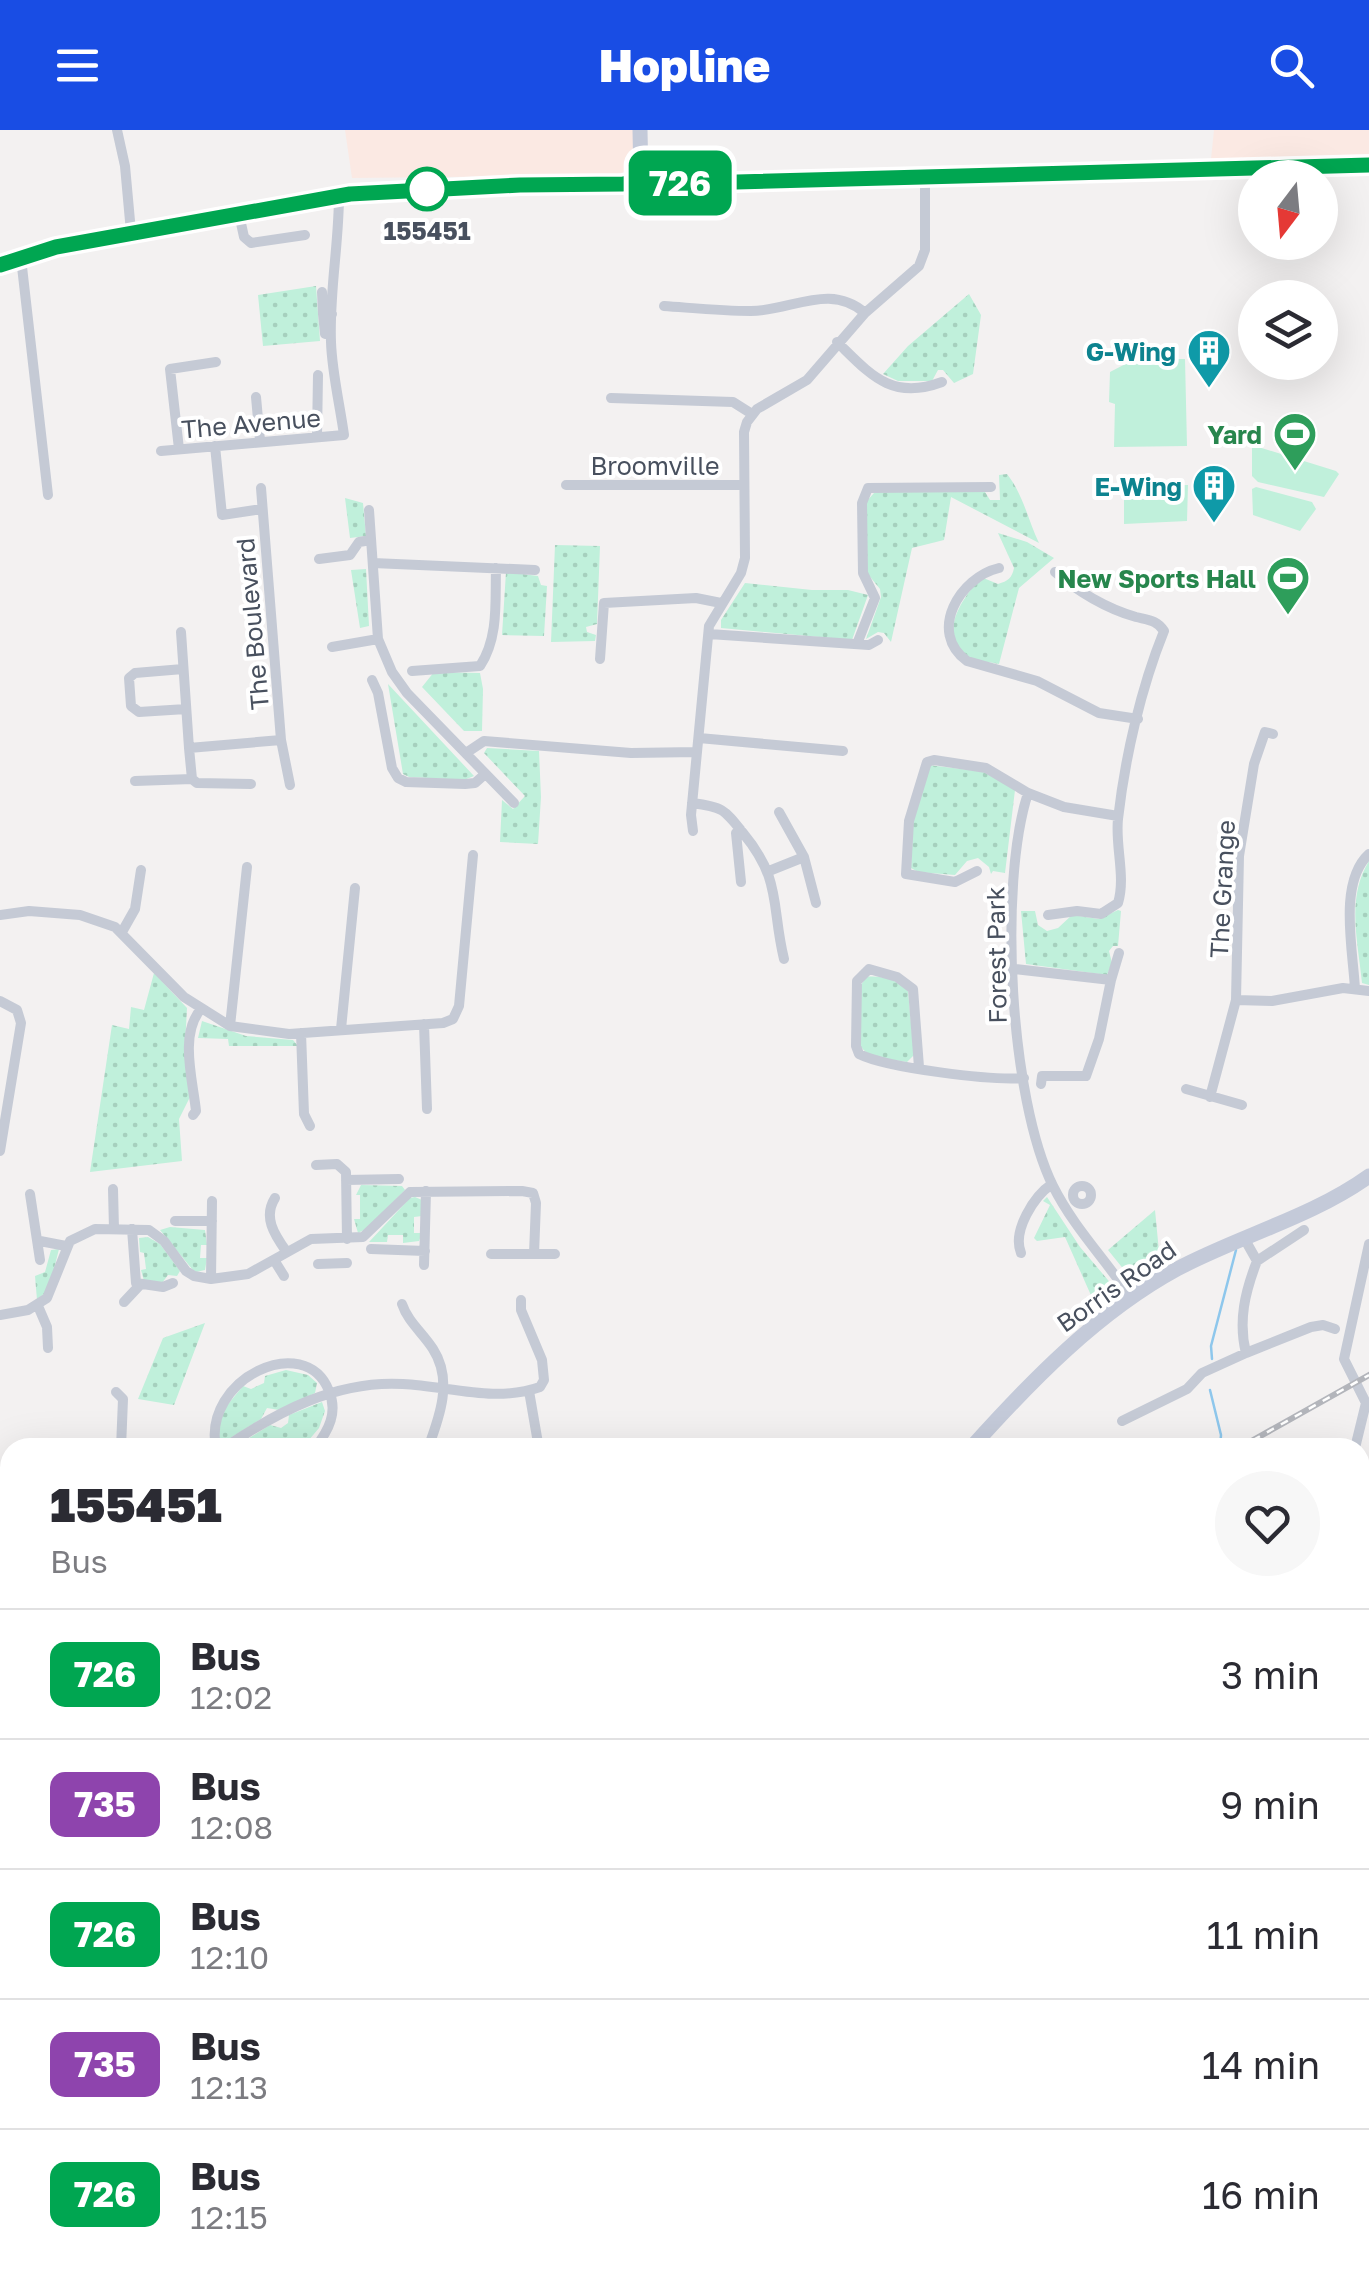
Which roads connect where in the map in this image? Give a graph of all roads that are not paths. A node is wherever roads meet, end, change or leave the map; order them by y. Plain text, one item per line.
1 (117, 130) edge
2 (640, 130) edge
3 (1369, 165) edge
4 (924, 178) junction
5 (642, 180) junction
6 (339, 195) junction
7 (239, 214) junction
8 (131, 232) junction
9 (305, 235) dead end
10 (21, 258) junction
11 (0, 264) edge
12 (322, 292) dead end
13 (664, 306) dead end
14 (865, 312) junction
15 (328, 314) junction
16 (325, 334) dead end
17 (838, 342) junction
18 (216, 362) dead end
19 (318, 375) dead end
20 (942, 382) dead end
21 (256, 397) dead end
22 (611, 398) dead end
23 (752, 414) junction
24 (317, 436) junction
25 (260, 442) junction
26 (215, 446) junction
27 (179, 449) junction
28 (161, 451) dead end
29 (566, 484) dead end
30 (744, 484) junction
31 (992, 487) dead end
32 (260, 488) dead end
33 (48, 495) dead end
34 (262, 509) junction
35 (368, 510) dead end
36 (371, 540) junction
37 (319, 559) dead end
38 (373, 563) junction
39 (496, 568) junction
40 (999, 568) dead end
41 (535, 570) dead end
42 (1055, 572) dead end
43 (721, 603) junction
44 (181, 632) dead end
45 (709, 634) junction
46 (378, 638) junction
47 (878, 640) dead end
48 (857, 644) junction
49 (332, 647) dead end
50 (600, 659) dead end
51 (183, 668) junction
52 (412, 670) dead end
53 (372, 680) dead end
54 (186, 709) junction
55 (1138, 718) junction
56 (1273, 734) dead end
57 (699, 738) junction
58 (282, 740) junction
59 (190, 748) junction
60 (843, 751) dead end
61 (698, 752) junction
62 (466, 753) junction
63 (484, 775) junction
64 (192, 780) junction
65 (135, 782) dead end
66 (250, 784) dead end
67 (290, 785) dead end
68 (1028, 793) junction
69 (692, 802) junction
70 (514, 803) dead end
71 (779, 812) dead end
72 (1118, 816) junction
73 (740, 828) junction
74 (694, 831) dead end
75 (474, 854) dead end
76 (1369, 854) edge
77 (804, 857) junction
78 (248, 867) dead end
79 (142, 870) dead end
80 (769, 870) junction
81 (977, 872) dead end
82 (741, 882) dead end
83 (355, 888) dead end
84 (816, 903) dead end
85 (0, 915) edge
86 (1048, 915) dead end
87 (122, 932) junction
88 (1120, 953) dead end
89 (784, 959) dead end
90 (1014, 969) junction
91 (1111, 980) junction
92 (1355, 988) junction
93 (1369, 990) edge
94 (1236, 1000) junction
95 (0, 1001) edge
96 (201, 1009) junction
97 (424, 1024) junction
98 (230, 1026) junction
99 (341, 1029) junction
100 (300, 1033) junction
101 (919, 1067) junction
102 (1024, 1078) junction
103 (1041, 1084) dead end
104 (1186, 1090) dead end
105 (1210, 1097) junction
106 (1242, 1105) dead end
107 (427, 1110) dead end
108 (193, 1115) dead end
109 (310, 1126) dead end
110 (0, 1151) edge
111 (316, 1165) dead end
112 (399, 1179) dead end
113 (346, 1180) junction
114 (1367, 1182) edge
115 (1052, 1184) junction
116 (113, 1189) dead end
117 (426, 1190) junction
118 (30, 1194) dead end
119 (275, 1198) dead end
120 (212, 1202) dead end
121 (175, 1221) dead end
122 (212, 1221) junction
123 (114, 1229) junction
124 (132, 1230) junction
125 (1304, 1230) dead end
126 (1244, 1238) junction
127 (328, 1240) junction
128 (347, 1240) junction
129 (40, 1241) junction
130 (1369, 1244) edge
131 (66, 1246) junction
132 (371, 1249) dead end
133 (425, 1250) junction
134 (286, 1251) junction
135 (1020, 1253) dead end
136 (491, 1254) dead end
137 (534, 1254) junction
138 (555, 1254) dead end
139 (40, 1260) dead end
140 (274, 1260) junction
141 (1257, 1262) junction
142 (347, 1263) dead end
143 (424, 1265) dead end
144 (284, 1276) dead end
145 (210, 1279) junction
146 (173, 1283) dead end
147 (139, 1286) junction
148 (1132, 1299) junction
149 (521, 1300) dead end
150 (124, 1302) dead end
151 (402, 1304) dead end
152 (38, 1306) junction
153 (0, 1315) edge
154 (1335, 1329) dead end
155 (48, 1348) dead end
156 (1246, 1353) junction
157 (445, 1388) junction
158 (529, 1391) junction
159 (116, 1392) dead end
160 (330, 1393) junction
161 (1122, 1421) dead end
162 (122, 1438) edge
163 (215, 1438) edge
164 (240, 1438) edge
165 (321, 1438) edge
166 (431, 1438) edge
167 (535, 1438) edge
168 (981, 1438) edge
169 (1358, 1438) edge

1 - 8 street
2 - 5 main road
3 - 4 main road
4 - 5 main road
4 - 14 street
5 - 6 main road
6 - 7 main road
6 - 15 street
7 - 8 main road
7 - 9 street
8 - 10 main road
10 - 11 main road
10 - 33 street
12 - 15 street
13 - 14 street
14 - 17 street
15 - 16 street
15 - 24 street, The Avenue
17 - 20 street
17 - 23 street
18 - 27 street
19 - 24 street
21 - 25 street
22 - 23 street
23 - 30 street, Broomville
24 - 25 street, The Avenue
25 - 26 street, The Avenue
26 - 27 street, The Avenue
26 - 34 street, The Boulevard
27 - 28 street, The Avenue
29 - 30 street, Broomville
30 - 43 street, Broomville
31 - 48 street
32 - 34 street
34 - 58 street, The Boulevard
35 - 36 street
36 - 37 street
36 - 38 street
38 - 39 street
38 - 46 street
39 - 41 street
39 - 52 street
40 - 55 street
42 - 55 street
43 - 45 street, Broomville
43 - 50 street
44 - 51 street
45 - 48 street
45 - 57 street, Broomville
46 - 49 street
46 - 62 street
47 - 48 street
51 - 54 street
51 - 54 street
53 - 63 street
54 - 59 street
55 - 72 street
56 - 94 street, The Grange
57 - 60 street
57 - 61 street, Broomville
58 - 59 street
58 - 67 street, The Boulevard
59 - 64 street
61 - 62 street
61 - 69 street, Broomville
62 - 63 street
63 - 70 street
64 - 65 street
64 - 66 street
68 - 72 street
68 - 81 street
68 - 90 street, Forest Park
69 - 73 street
69 - 74 street, Broomville
71 - 77 street
72 - 86 street
73 - 80 street
73 - 82 street
75 - 97 street
76 - 92 street
77 - 80 street
77 - 84 street
78 - 98 street
79 - 87 street
80 - 89 street
83 - 99 street
85 - 87 street
87 - 96 street
88 - 91 street
90 - 91 street
90 - 102 street, Forest Park
91 - 103 street
92 - 93 street
92 - 94 street
94 - 105 street, The Grange
95 - 110 street
96 - 98 street
96 - 108 street
97 - 99 street
97 - 107 street
98 - 100 street
99 - 100 street
100 - 109 street
101 - 101 street
101 - 102 street
102 - 115 street, Forest Park
104 - 105 street
105 - 106 street
111 - 113 street
112 - 113 street
113 - 128 street
114 - 126 main road, Borris Road
115 - 135 street
115 - 148 street, Forest Park
116 - 123 street
117 - 128 street
117 - 133 street
117 - 137 street
118 - 129 street
119 - 134 street
120 - 122 street
121 - 122 street
122 - 145 street
123 - 124 street
123 - 131 street
124 - 145 street
124 - 147 street
125 - 141 street
126 - 141 street
126 - 148 main road, Borris Road
127 - 128 street
127 - 134 street
127 - 142 street
129 - 131 street
129 - 139 street
130 - 169 street
131 - 152 street
132 - 133 street
133 - 143 street
134 - 140 street
136 - 137 street
137 - 138 street
140 - 144 street
140 - 145 street
141 - 156 street
146 - 147 street
147 - 150 street
148 - 168 main road, Borris Road
149 - 158 street
151 - 157 street
152 - 153 street
152 - 155 street
154 - 156 street
156 - 161 street
157 - 158 street
157 - 160 street
157 - 166 street
158 - 167 street
159 - 162 street
160 - 163 street
160 - 164 street
160 - 165 street

